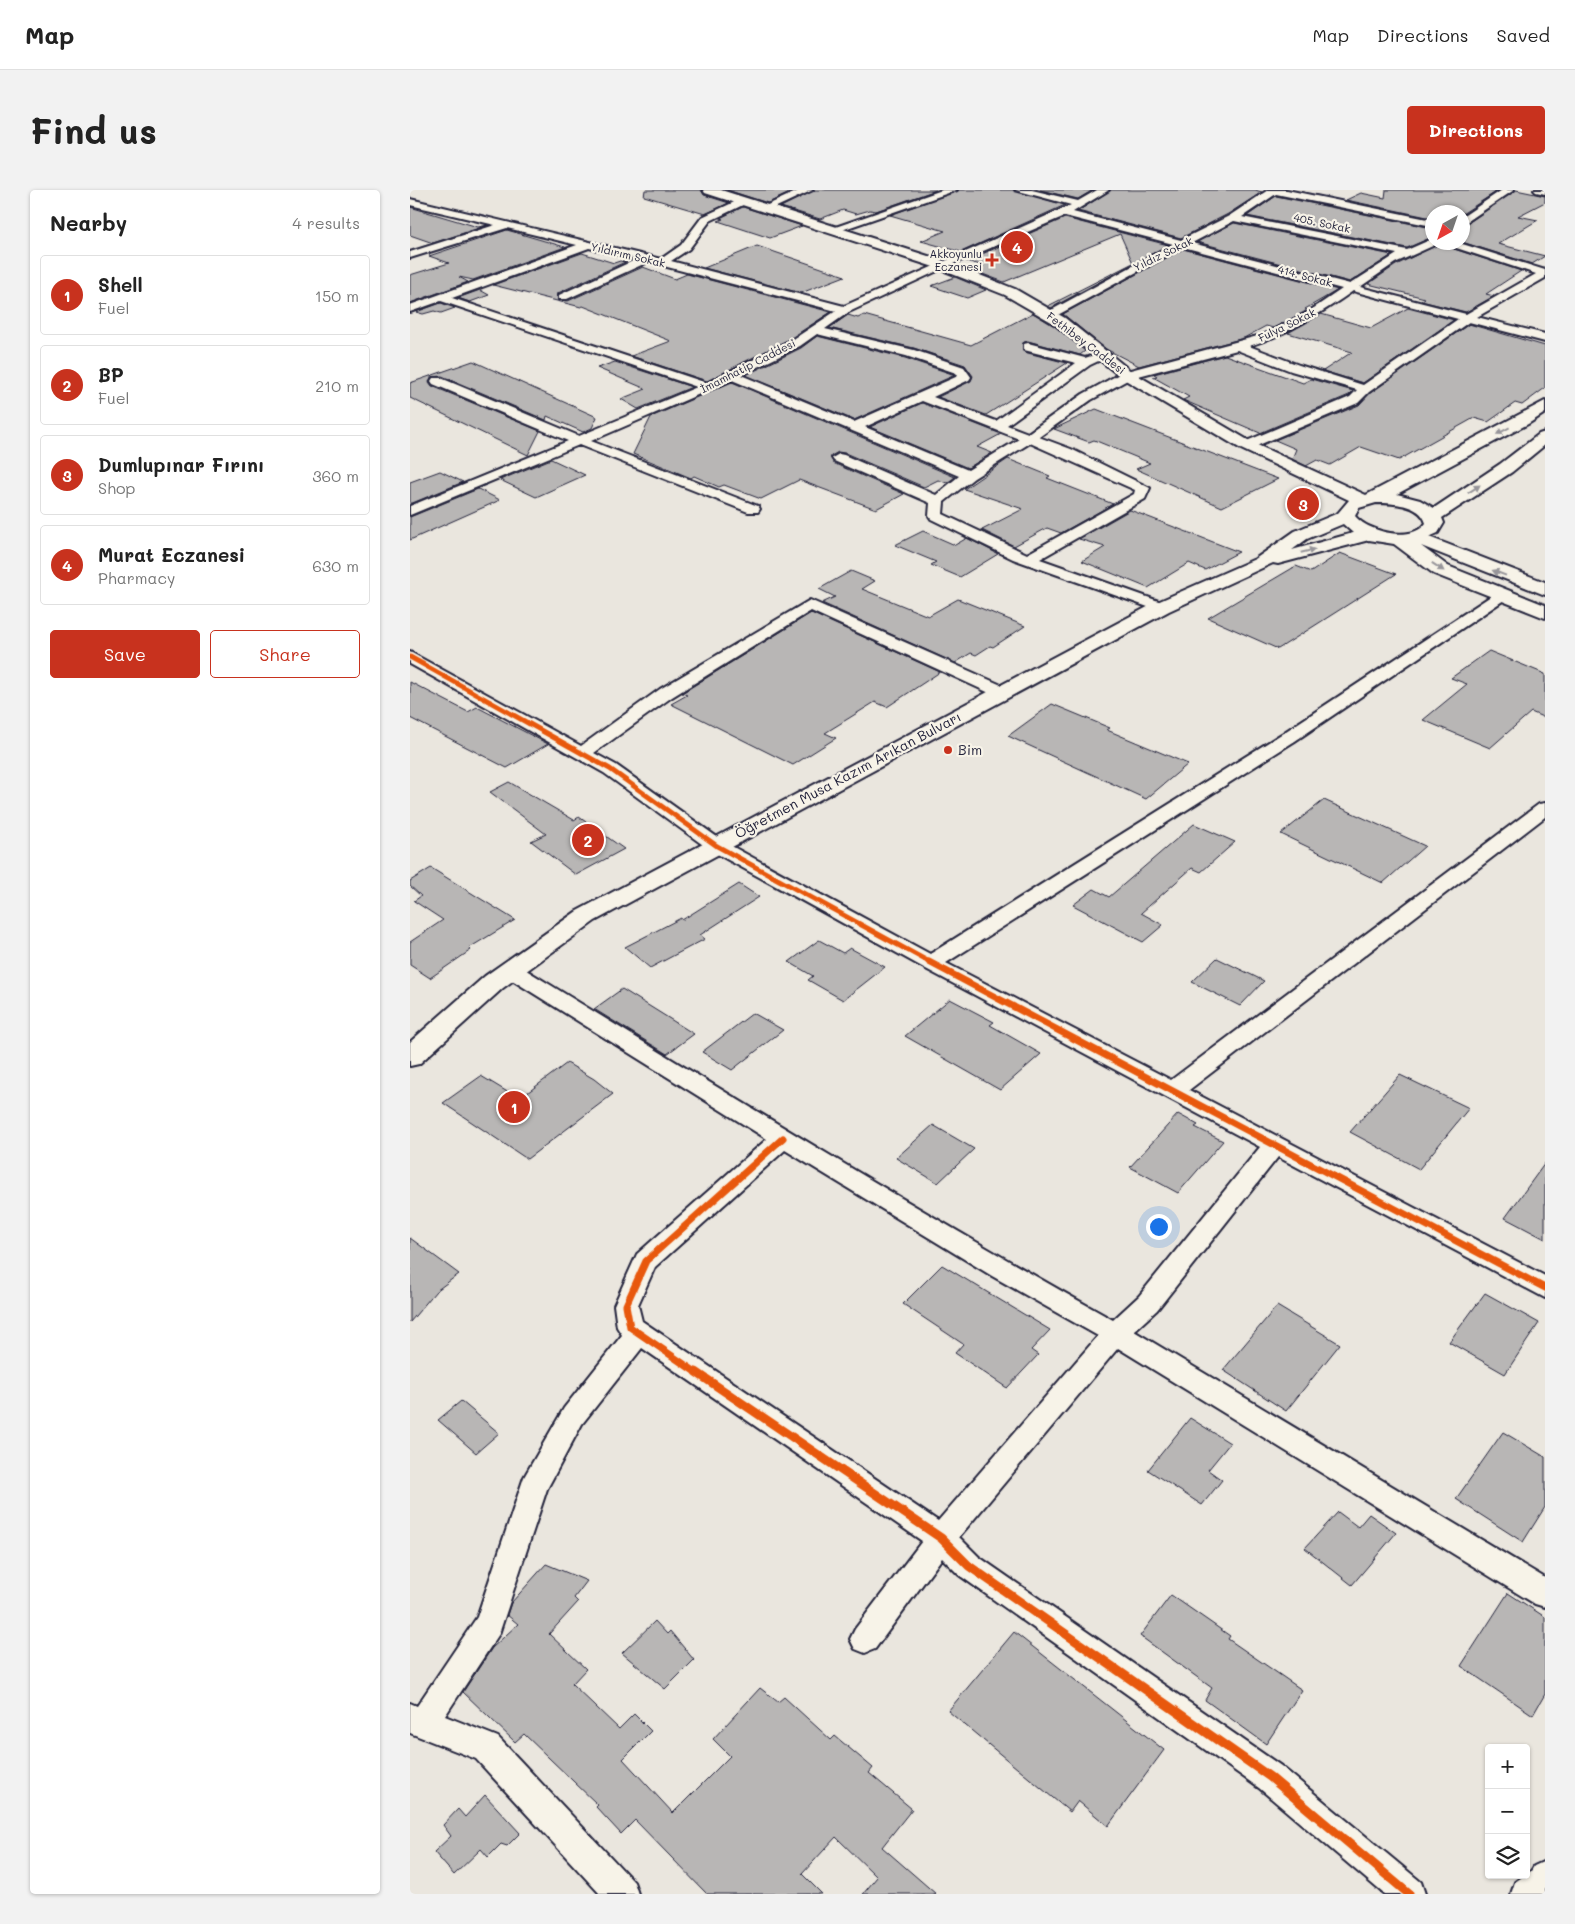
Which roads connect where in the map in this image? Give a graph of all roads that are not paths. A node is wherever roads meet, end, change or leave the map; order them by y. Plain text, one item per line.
1 (709, 190) edge
2 (808, 190) edge
3 (952, 190) edge
4 (1020, 190) edge
5 (1104, 190) edge
6 (1274, 190) edge
7 (1509, 190) edge
8 (1540, 190) edge
9 (1545, 191) edge
10 (1352, 194) dead end
11 (743, 201) junction
12 (410, 202) edge
13 (1341, 203) junction
14 (1080, 204) junction
15 (766, 208) junction
16 (1064, 213) junction
17 (1470, 217) edge
18 (1233, 218) junction
19 (1425, 221) edge
20 (504, 226) junction
21 (832, 230) junction
22 (1184, 244) junction
23 (588, 245) junction
24 (1425, 245) edge
25 (1469, 250) edge
26 (1406, 253) junction
27 (410, 255) edge
28 (646, 259) junction
29 (663, 262) junction
30 (942, 265) junction
31 (1545, 273) edge
32 (1351, 288) junction
33 (563, 297) dead end
34 (442, 298) junction
35 (410, 309) edge
36 (845, 310) junction
37 (1050, 315) junction
38 (1467, 318) junction
39 (814, 330) junction
40 (1545, 338) edge
41 (1238, 346) junction
42 (1028, 347) dead end
43 (1103, 356) junction
44 (1086, 362) junction
45 (1127, 375) junction
46 (733, 376) junction
47 (437, 381) dead end
48 (708, 387) junction
49 (1365, 389) junction
50 (922, 397) junction
51 (1545, 406) edge
52 (998, 426) junction
53 (854, 427) junction
54 (1545, 437) edge
55 (1029, 438) junction
56 (580, 441) junction
57 (1247, 446) junction
58 (824, 465) dead end
59 (969, 475) junction
60 (1369, 499) junction
61 (938, 501) junction
62 (753, 509) dead end
63 (410, 511) edge
64 (1346, 516) junction
65 (1433, 516) junction
66 (1370, 534) junction
67 (1405, 538) junction
68 (1029, 559) junction
69 (1261, 563) junction
70 (1545, 589) edge
71 (1502, 595) junction
72 (1162, 607) junction
73 (1545, 612) edge
74 (410, 657) edge
75 (1002, 692) junction
76 (582, 754) junction
77 (1545, 808) edge
78 (717, 846) junction
79 (931, 963) junction
80 (511, 970) junction
81 (410, 1057) edge
82 (1173, 1090) junction
83 (783, 1138) junction
84 (1276, 1144) junction
85 (1545, 1288) edge
86 (638, 1333) junction
87 (1115, 1333) junction
88 (941, 1538) junction
89 (1545, 1594) edge
90 (865, 1639) dead end
91 (416, 1720) edge
92 (1545, 1877) edge
93 (622, 1894) edge
94 (1409, 1894) edge
95 (1527, 1894) edge

1 - 11 street, Fethibey Caddesi
2 - 15 street
3 - 21 street
4 - 14 street
5 - 14 street, İmamhatip Caddesi
6 - 13 street
6 - 18 street, Yıldız Sokak
7 - 17 street
8 - 9 street
10 - 13 street
11 - 15 street, Fethibey Caddesi
11 - 29 street
12 - 20 street, Yıldırım Sokak
13 - 19 street
14 - 16 street, İmamhatip Caddesi
15 - 21 street, Fethibey Caddesi
16 - 22 street, 414. Sokak
16 - 30 street, İmamhatip Caddesi
18 - 22 street, Yıldız Sokak
18 - 26 street, 405. Sokak
20 - 23 street, Yıldırım Sokak
20 - 27 street
21 - 30 street, Fethibey Caddesi
22 - 32 street, 414. Sokak
22 - 37 street, Yıldız Sokak
23 - 28 street, Yıldırım Sokak
23 - 34 street
24 - 26 street, Fulya Sokak
25 - 31 street
26 - 32 street, Fulya Sokak
28 - 29 street, Yıldırım Sokak
28 - 33 street
29 - 36 street, Yıldırım Sokak
30 - 36 street, İmamhatip Caddesi
30 - 37 street, Fethibey Caddesi
31 - 38 street
32 - 38 street, 414. Sokak
32 - 41 street, Fulya Sokak
34 - 35 street
34 - 48 street
36 - 39 street, İmamhatip Caddesi
37 - 43 street, Fethibey Caddesi
38 - 40 street, 414. Sokak
38 - 49 street
39 - 46 street, İmamhatip Caddesi
39 - 50 street
41 - 45 street, Fulya Sokak
41 - 49 street
42 - 44 street
43 - 44 street
43 - 45 street, Fethibey Caddesi
44 - 52 street
45 - 55 street, Fulya Sokak
45 - 57 street, Fethibey Caddesi
46 - 48 street, İmamhatip Caddesi
46 - 53 street
47 - 56 street
48 - 56 street, İmamhatip Caddesi
49 - 57 street
50 - 52 street
50 - 53 street
51 -> 60 street
52 - 55 street
53 - 59 street
65 -> 54 street
55 - 59 street, Fulya Sokak
55 - 68 street
56 - 62 street
56 - 63 street, İmamhatip Caddesi
57 - 60 street, Fethibey Caddesi
58 - 61 street
59 - 61 street, Fulya Sokak
60 - 64 street
60 - 65 street
61 - 68 street
64 - 66 street
64 - 69 street, Öğretmen Musa Kazım Arıkan Bulvarı
65 - 67 street
66 - 67 street
69 -> 66 street, Öğretmen Musa Kazım Arıkan Bulvarı
70 -> 67 street
67 -> 71 street
68 - 72 street
69 - 72 street, Öğretmen Musa Kazım Arıkan Bulvarı
71 - 73 street
71 - 79 street
72 - 75 street, Öğretmen Musa Kazım Arıkan Bulvarı
74 - 76 street
75 - 76 street
75 - 78 street, Öğretmen Musa Kazım Arıkan Bulvarı
76 - 78 street
77 - 82 street
78 - 79 street
78 - 80 street, Öğretmen Musa Kazım Arıkan Bulvarı
79 - 82 street
80 - 81 street, Öğretmen Musa Kazım Arıkan Bulvarı
80 - 83 street
82 - 84 street
83 - 86 street
83 - 87 street
84 - 85 street
84 - 87 street
86 - 88 street
86 - 91 street
87 - 88 street
87 - 89 street
88 - 90 street
88 - 94 street
91 - 93 street
92 - 95 street

